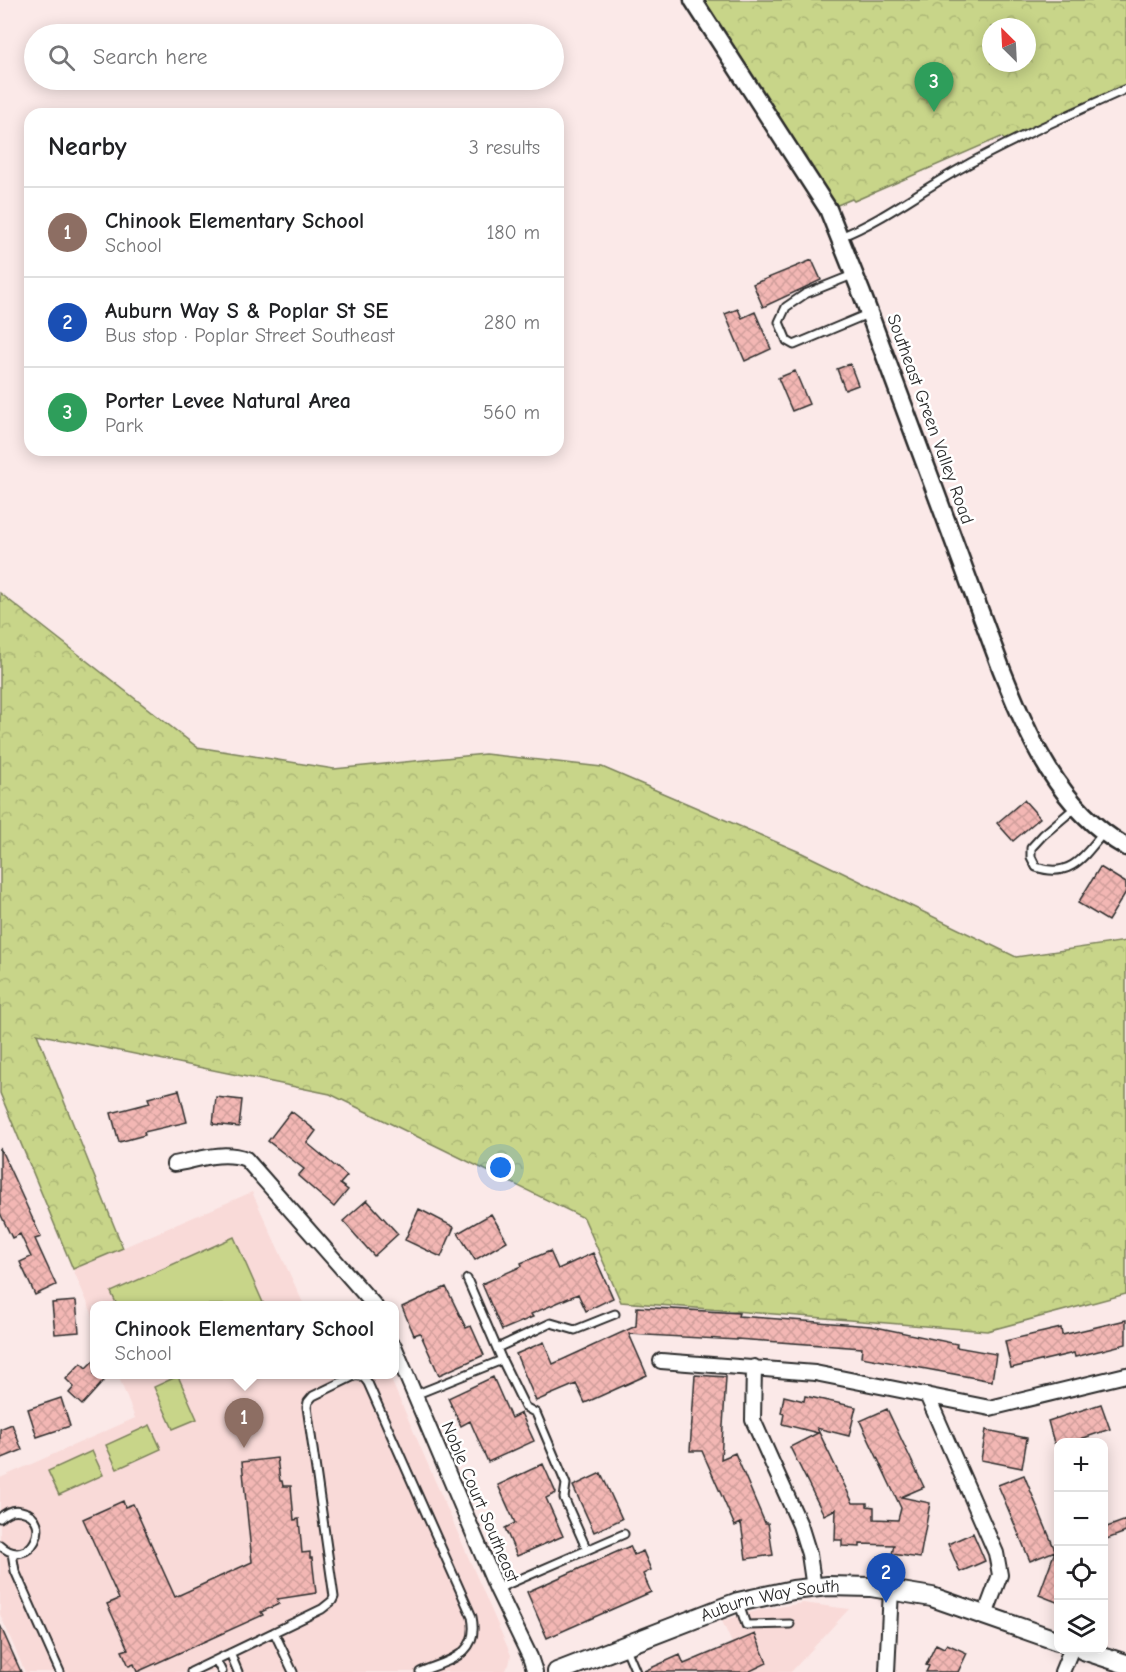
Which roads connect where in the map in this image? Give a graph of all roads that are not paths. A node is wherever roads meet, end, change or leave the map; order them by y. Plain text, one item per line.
1 (693, 0) edge
2 (1126, 89) edge
3 (840, 237) junction
4 (855, 274) junction
5 (870, 313) junction
6 (1076, 807) junction
7 (1104, 832) junction
8 (1126, 847) edge
9 (174, 1164) dead end
10 (467, 1279) dead end
11 (371, 1301) edge
12 (615, 1314) dead end
13 (497, 1348) junction
14 (399, 1358) edge
15 (502, 1360) junction
16 (660, 1361) dead end
17 (754, 1367) junction
18 (1126, 1375) edge
19 (348, 1379) edge
20 (365, 1379) edge
21 (415, 1395) junction
22 (927, 1395) junction
23 (0, 1518) edge
24 (624, 1534) dead end
25 (0, 1545) edge
26 (587, 1550) junction
27 (12, 1553) junction
28 (814, 1588) junction
29 (497, 1589) junction
30 (891, 1590) junction
31 (738, 1602) junction
32 (985, 1615) junction
33 (790, 1624) dead end
34 (274, 1632) junction
35 (1054, 1639) edge
36 (625, 1646) junction
37 (230, 1653) junction
38 (1069, 1654) edge
39 (1096, 1654) edge
40 (216, 1660) junction
41 (1125, 1663) edge
42 (60, 1672) edge
43 (191, 1672) edge
44 (222, 1672) edge
45 (238, 1672) edge
46 (292, 1672) edge
47 (420, 1672) edge
48 (535, 1672) edge
49 (557, 1672) edge
50 (636, 1672) edge
51 (887, 1672) edge
52 (1062, 1672) edge

1 - 3 street, Southeast Green Valley Road
2 - 3 lane
3 - 4 street, Southeast Green Valley Road
4 - 5 street, Southeast Green Valley Road
4 - 5 lane
5 - 6 street, Southeast Green Valley Road
6 - 7 street, Southeast Green Valley Road
6 - 7 lane
7 - 8 street, Southeast Green Valley Road
9 - 11 street
10 - 13 lane
12 - 13 lane
13 - 15 lane
14 - 21 street, Noble Court Southeast
15 - 21 lane
15 - 26 lane
16 - 17 street
17 - 22 street
17 - 28 street
18 - 22 street
19 - 34 lane
20 - 47 lane
21 - 29 street, Noble Court Southeast
22 - 32 street
23 - 27 lane
24 - 26 lane
25 - 27 lane
26 - 29 lane
27 - 42 lane
28 - 30 main road, Auburn Way South
28 - 31 main road, Auburn Way South
29 - 48 street, Noble Court Southeast
30 - 32 main road, Auburn Way South
30 - 51 street
31 - 33 lane
31 - 36 main road, Auburn Way South
32 - 35 main road, Auburn Way South
34 - 37 lane
34 - 46 lane
36 - 49 main road, Auburn Way South
36 - 50 lane
37 - 40 lane
37 - 45 lane
38 - 52 street
39 - 41 main road
40 - 43 lane
40 - 44 lane

